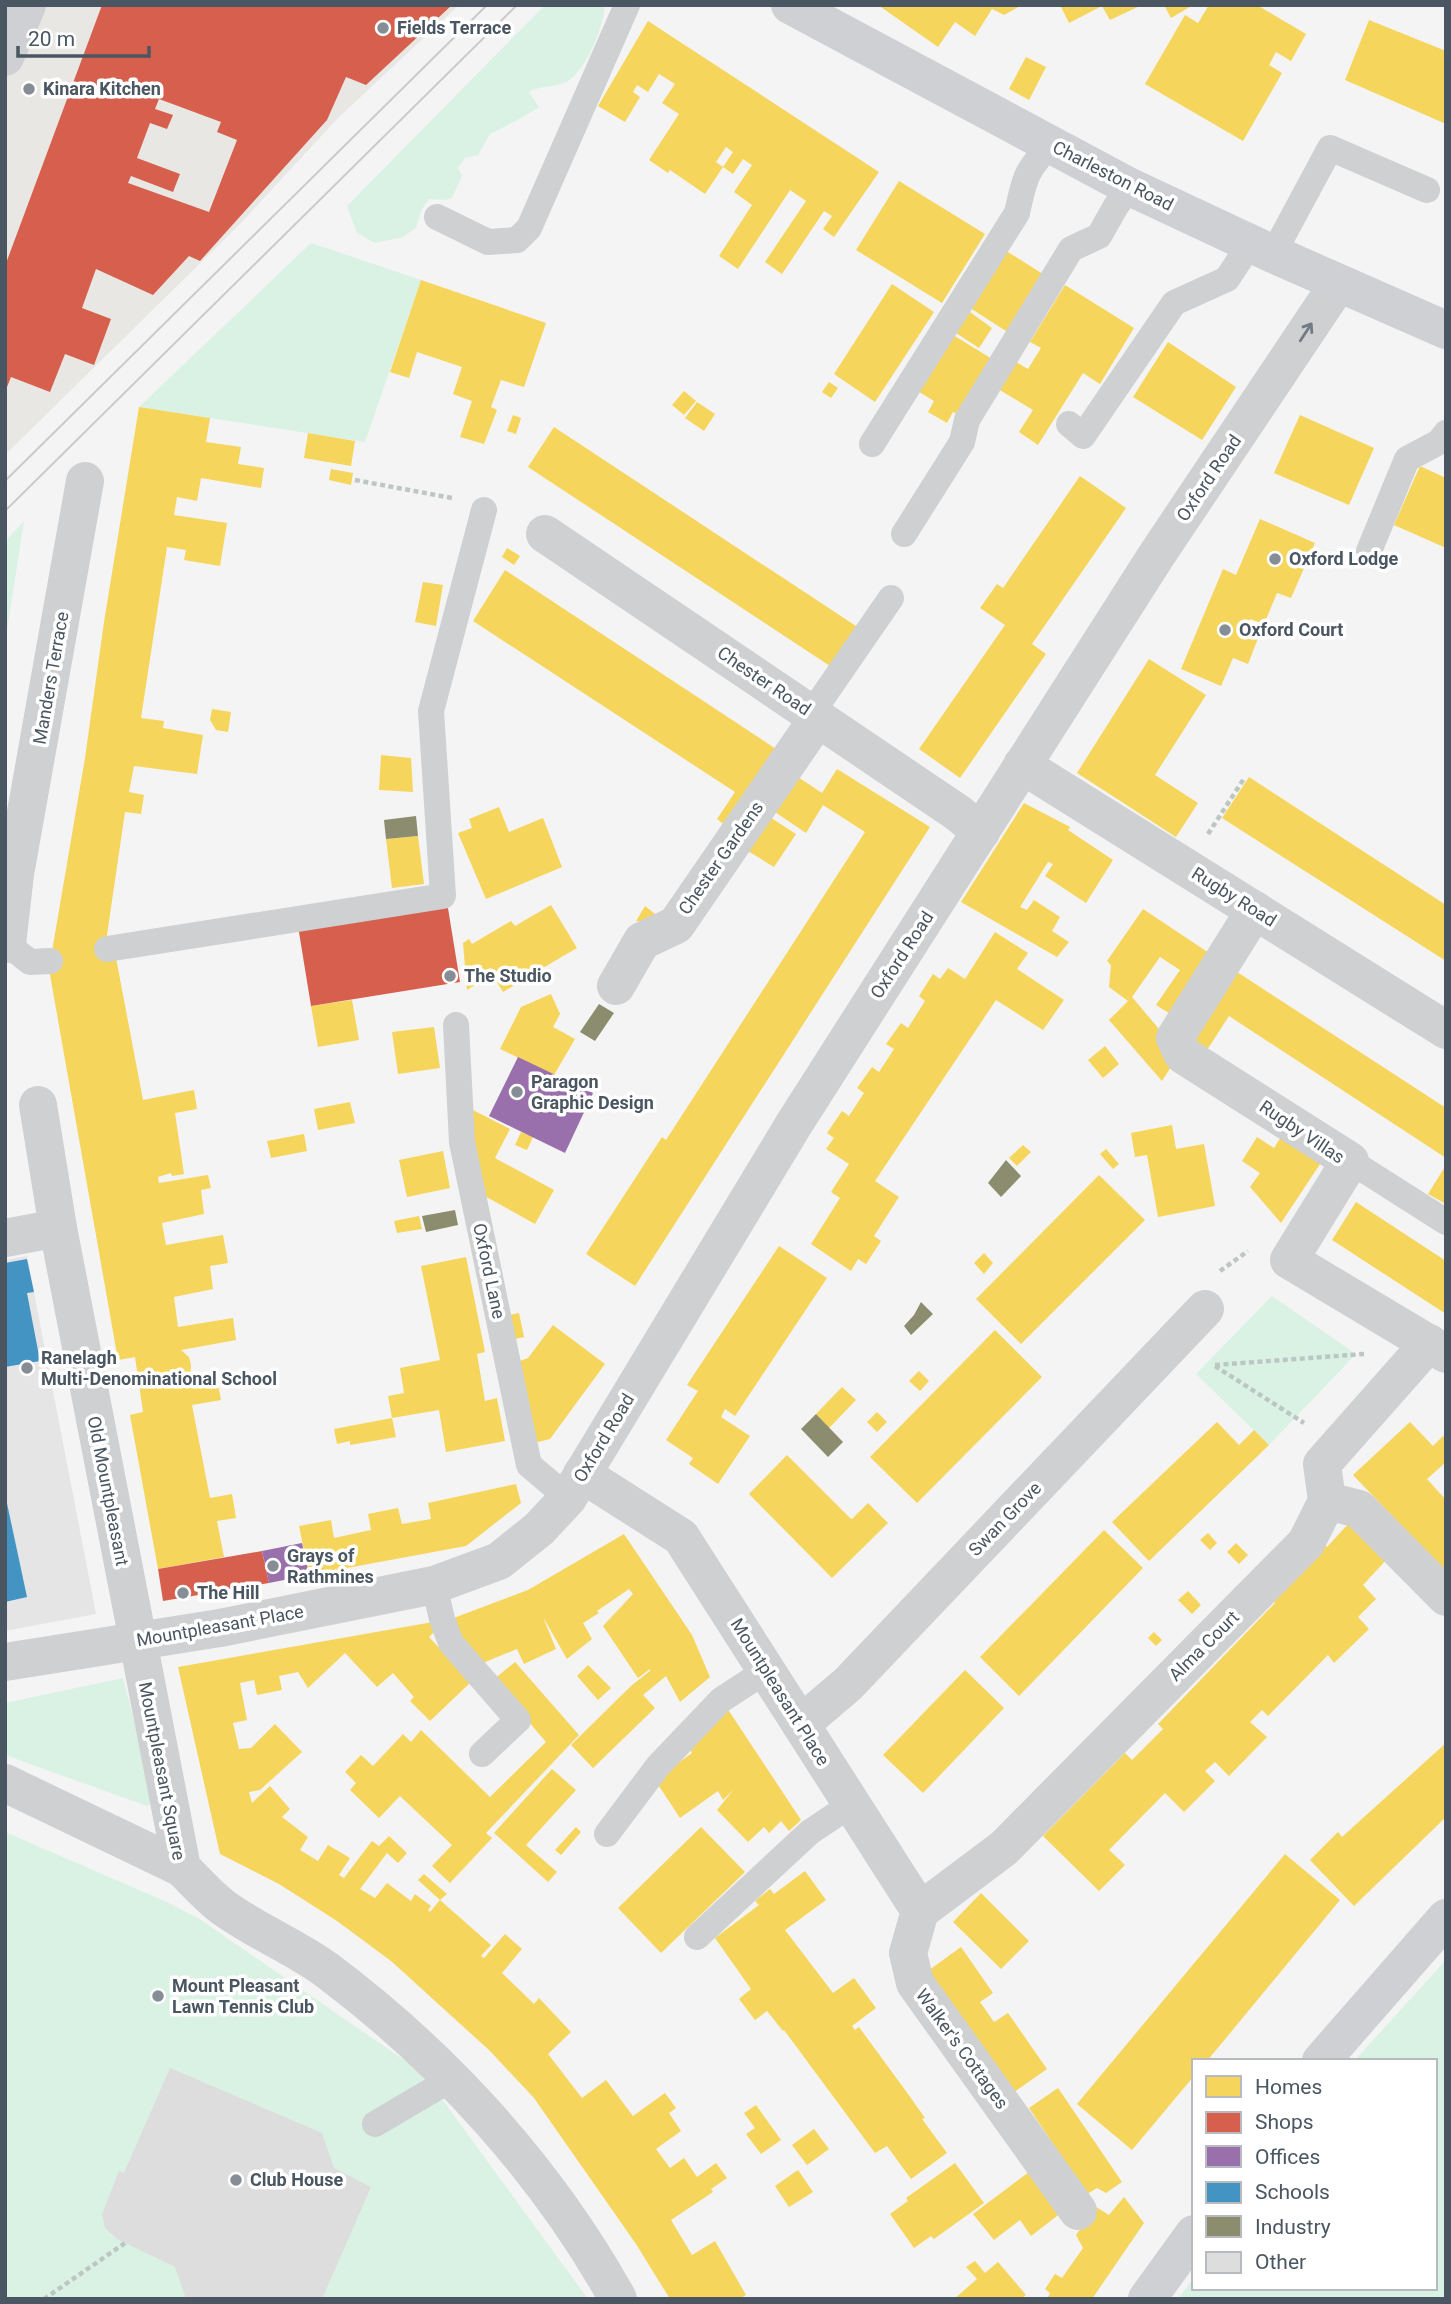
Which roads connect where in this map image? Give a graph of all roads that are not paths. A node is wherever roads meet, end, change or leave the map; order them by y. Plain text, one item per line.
1 (27, 5) edge
2 (627, 5) edge
3 (790, 5) edge
4 (5, 57) edge
5 (1051, 144) junction
6 (1130, 187) junction
7 (1427, 190) dead end
8 (437, 217) dead end
9 (1261, 249) junction
10 (1338, 284) junction
11 (1446, 330) edge
12 (1069, 424) dead end
13 (1446, 433) edge
14 (872, 444) dead end
15 (85, 481) dead end
16 (484, 510) road end
17 (545, 534) dead end
18 (904, 534) dead end
19 (1369, 551) dead end
20 (891, 598) dead end
21 (815, 716) junction
22 (1022, 765) junction
23 (981, 832) junction
24 (10, 876) edge
25 (1255, 910) junction
26 (7, 944) edge
27 (107, 949) dead end
28 (50, 961) dead end
29 (616, 986) dead end
30 (456, 1025) dead end
31 (1446, 1030) edge
32 (37, 1105) dead end
33 (1350, 1161) junction
34 (1446, 1222) edge
35 (58, 1228) junction
36 (5, 1238) edge
37 (1205, 1309) road end
38 (1432, 1349) edge
39 (575, 1486) junction
40 (1327, 1501) junction
41 (434, 1585) junction
42 (1446, 1597) edge
43 (137, 1641) junction
44 (5, 1662) edge
45 (767, 1670) junction
46 (801, 1724) junction
47 (482, 1754) dead end
48 (5, 1783) edge
49 (852, 1804) junction
50 (607, 1833) dead end
51 (181, 1868) junction
52 (920, 1911) junction
53 (1446, 1918) edge
54 (696, 1937) dead end
55 (1323, 2059) edge
56 (453, 2078) junction
57 (375, 2124) dead end
58 (1077, 2211) dead end
59 (1192, 2237) edge
60 (618, 2299) edge
61 (1147, 2299) edge

1 - 4 street
2 - 8 lane
3 - 5 street, Charleston Road
5 - 6 street, Charleston Road
5 - 14 lane
6 - 9 street, Charleston Road
6 - 18 lane
7 - 9 lane
9 - 10 street, Charleston Road
9 - 12 lane
10 - 11 street, Charleston Road
22 -> 10 street, Oxford Road
13 - 19 lane
15 - 24 street, Manders Terrace
16 - 27 lane
17 - 21 street, Chester Road
20 - 21 lane
21 - 23 street, Chester Road
21 - 29 street, Chester Gardens
22 - 23 street, Oxford Road
22 - 25 street, Rugby Road
23 - 39 street, Oxford Road
24 - 26 street, Manders Terrace
25 - 31 street, Rugby Road
25 - 33 street, Rugby Villas
26 - 28 lane
30 - 39 lane, Oxford Lane
32 - 35 street, Old Mountpleasant
33 - 34 lane
33 - 38 street, Rugby Villas
35 - 36 street
35 - 43 street, Old Mountpleasant
37 - 46 street, Swan Grove
38 - 40 street
39 - 41 street, Oxford Road
39 - 45 street, Mountpleasant Place
40 - 42 street
40 - 52 street, Alma Court
41 - 43 street, Mountpleasant Place
41 - 47 lane
43 - 44 street, Mountpleasant Place
43 - 51 street, Mountpleasant Square
45 - 46 street, Mountpleasant Place
45 - 50 lane
46 - 49 street, Mountpleasant Place
48 - 51 street
49 - 52 street
49 - 54 lane
51 - 56 street, Mountpleasant Square
52 - 58 street, Walker's Cottages
53 - 55 street
56 - 57 lane
56 - 60 street, Mountpleasant Square
59 - 61 street

